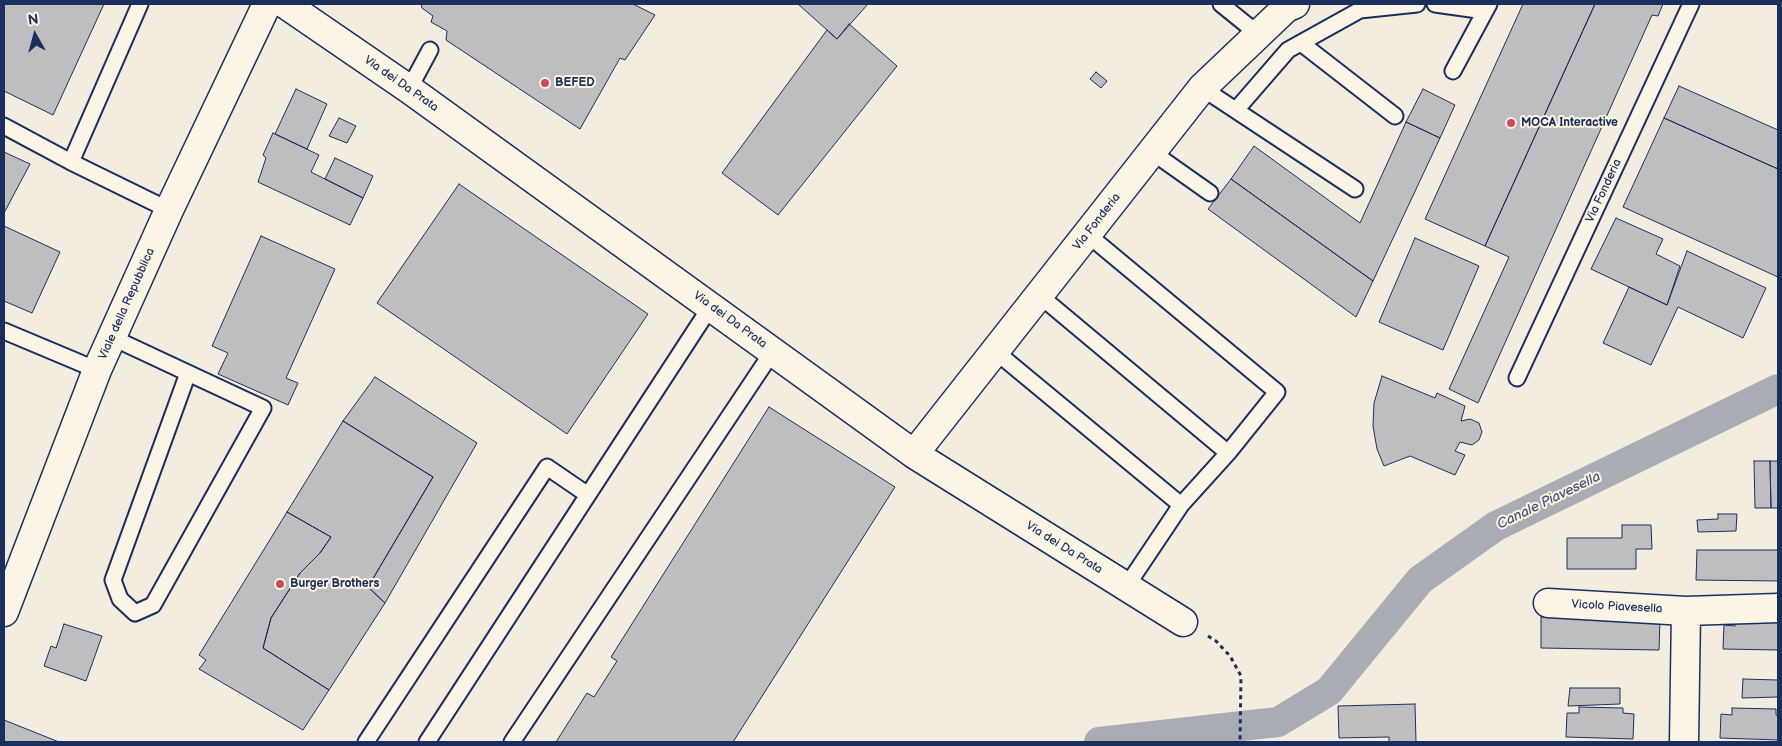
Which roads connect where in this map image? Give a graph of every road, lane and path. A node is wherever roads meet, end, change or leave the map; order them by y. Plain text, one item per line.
1 (140, 4) edge
2 (267, 4) edge
3 (285, 4) edge
4 (1221, 4) edge
5 (1295, 4) edge
6 (1417, 4) edge
7 (1435, 4) edge
8 (1691, 4) edge
9 (1487, 7) edge
10 (1258, 34) junction
11 (1301, 43) junction
12 (430, 50) dead end
13 (1453, 71) dead end
14 (1202, 88) junction
15 (409, 89) junction
16 (1236, 110) junction
17 (1395, 116) dead end
18 (4, 126) edge
19 (1152, 152) junction
20 (71, 162) junction
21 (1355, 189) dead end
22 (1210, 193) dead end
23 (169, 210) junction
24 (1087, 234) junction
25 (1039, 295) junction
26 (711, 306) junction
27 (4, 331) edge
28 (111, 337) junction
29 (772, 351) junction
30 (995, 351) junction
31 (97, 370) junction
32 (188, 373) junction
33 (1517, 378) dead end
34 (1228, 453) junction
35 (914, 454) junction
36 (588, 495) junction
37 (1181, 505) junction
38 (1126, 587) junction
39 (1548, 603) dead end
40 (1778, 608) edge
41 (1686, 611) junction
42 (4, 612) edge
43 (1183, 622) joint
44 (1240, 741) edge
45 (366, 742) edge
46 (427, 742) edge
47 (512, 742) edge
48 (1684, 742) edge

1 - 20 lane
2 - 23 street, Viale della Repubblica
3 - 15 street, Via dei Da Prata
4 - 10 lane
5 - 10 street, Via Fonderia
6 - 11 lane
7 - 9 lane
8 - 33 lane, Via Fonderia
9 - 13 lane
10 - 14 street, Via Fonderia
11 - 16 lane
11 - 17 lane
12 - 15 lane
14 - 16 lane
14 - 19 street, Via Fonderia
15 - 26 street, Via dei Da Prata
16 - 21 lane
18 - 20 lane
19 - 22 lane
19 - 24 street, Via Fonderia
20 - 23 lane
23 - 28 street, Viale della Repubblica
24 - 25 street, Via Fonderia
24 - 34 lane
25 - 30 street, Via Fonderia
25 - 34 lane
26 - 29 street, Via dei Da Prata
26 - 36 lane
27 - 31 lane
28 - 31 street, Viale della Repubblica
28 - 32 lane
29 - 35 street, Via dei Da Prata
29 - 47 lane
30 - 35 street, Via Fonderia
30 - 37 lane
31 - 42 street, Viale della Repubblica
32 - 32 lane
34 - 37 lane
35 - 38 street, Via dei Da Prata
36 - 45 lane
36 - 46 lane
37 - 38 lane
38 - 43 street, Via dei Da Prata
39 - 41 street, Vicolo Piavesella
40 - 41 street, Vicolo Piavesella
41 - 48 street
43 - 44 path

